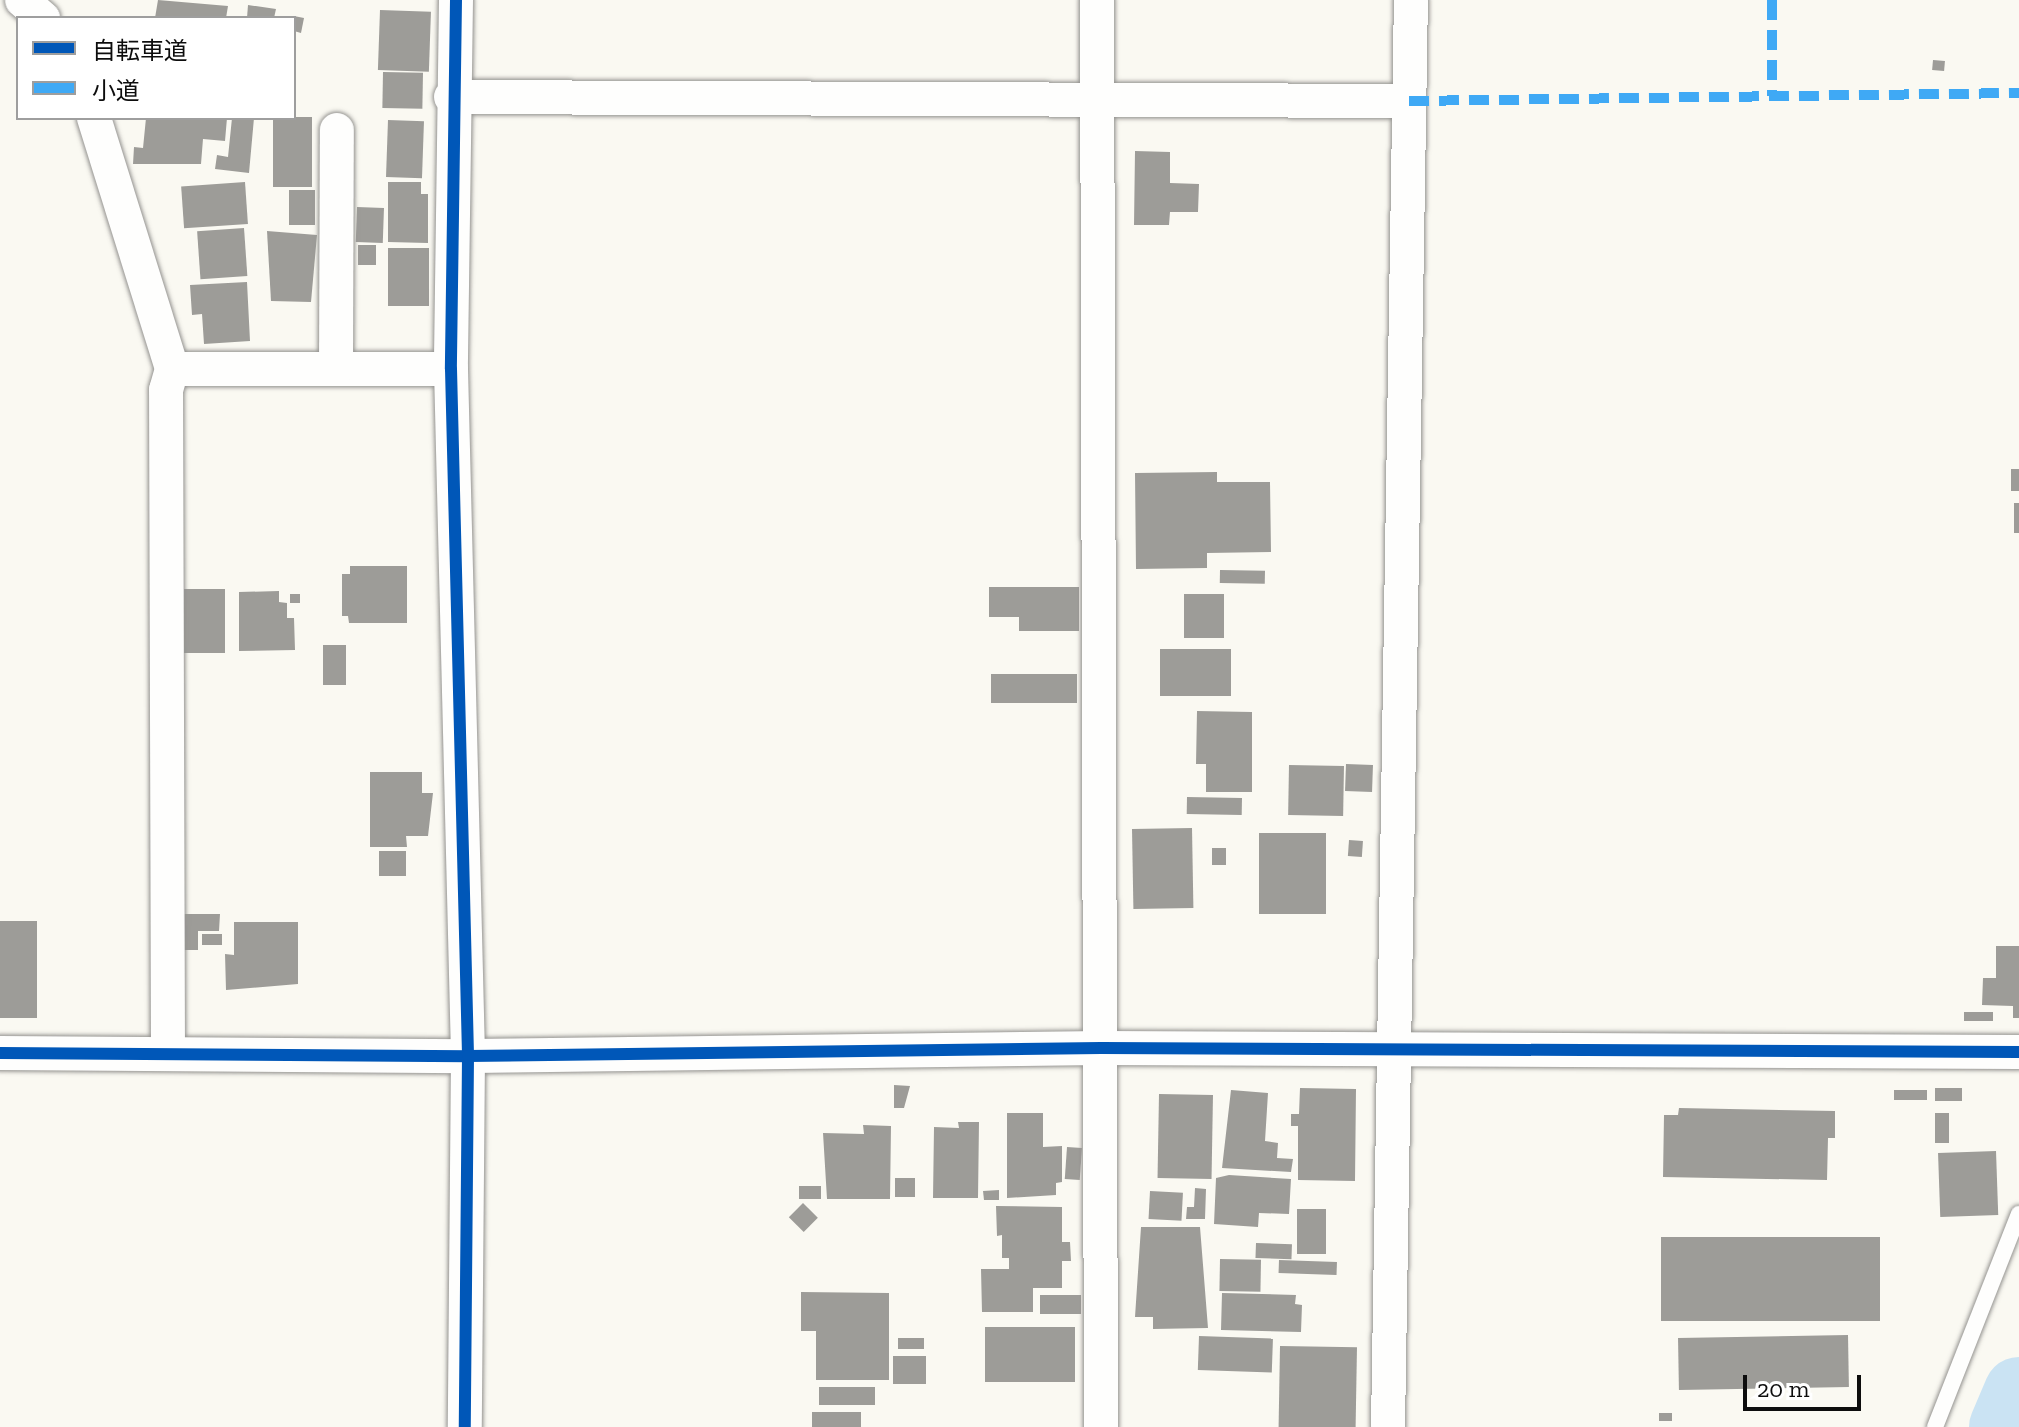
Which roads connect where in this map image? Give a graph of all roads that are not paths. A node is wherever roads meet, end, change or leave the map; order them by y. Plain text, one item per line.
1 (22, 0) edge
2 (456, 0) edge
3 (1097, 0) edge
4 (1411, 0) edge
5 (41, 16) edge
6 (451, 97) junction
7 (1096, 99) junction
8 (1409, 101) junction
9 (95, 120) edge
10 (337, 130) dead end
11 (172, 369) junction
12 (336, 369) junction
13 (451, 369) junction
14 (1101, 1048) junction
15 (1396, 1049) junction
16 (2019, 1052) edge
17 (0, 1053) edge
18 (168, 1054) junction
19 (468, 1056) junction
20 (2019, 1214) edge
21 (465, 1427) edge
22 (1101, 1427) edge
23 (1388, 1427) edge
24 (1935, 1427) edge

1 - 5 street
2 - 6 street
3 - 7 street
4 - 8 street
6 - 7 street
6 - 13 street
7 - 8 street
7 - 14 street
8 - 15 street
9 - 11 street
10 - 12 street
11 - 12 street
11 - 18 street
12 - 13 street
13 - 19 street
14 - 15 street
14 - 19 street
14 - 22 street
15 - 16 street
15 - 23 street
17 - 18 street
18 - 19 street
19 - 21 street
20 - 24 lane

